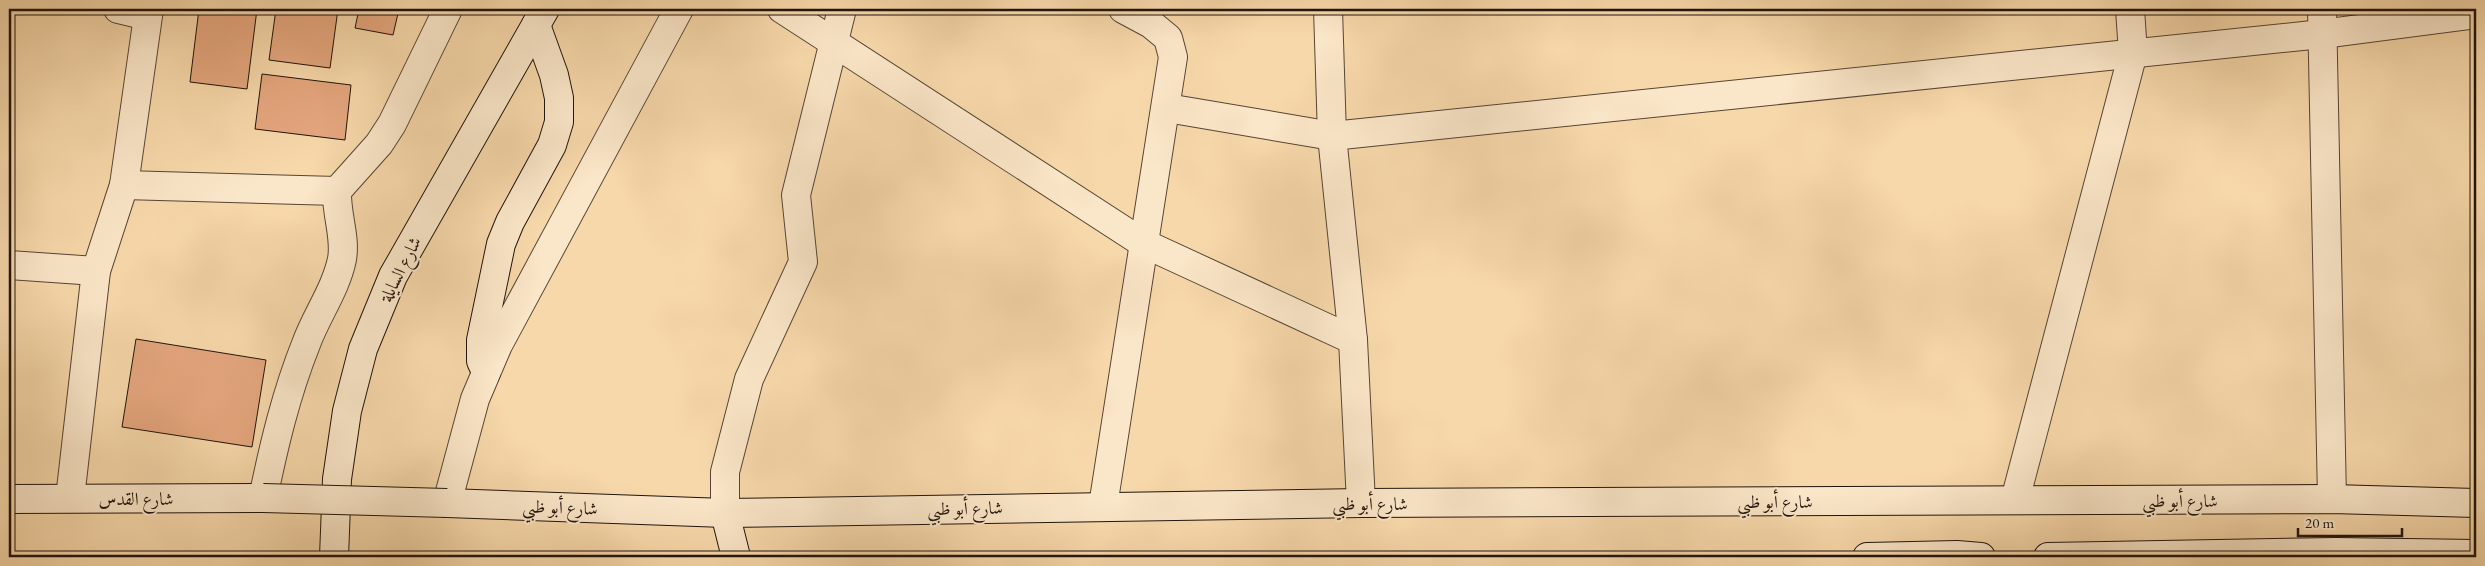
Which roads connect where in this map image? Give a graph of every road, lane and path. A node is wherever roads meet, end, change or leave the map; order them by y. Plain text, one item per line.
1 (118, 9) edge
2 (448, 9) edge
3 (679, 9) edge
4 (782, 9) edge
5 (842, 9) edge
6 (1123, 9) edge
7 (1328, 9) edge
8 (2130, 9) edge
9 (148, 12) edge
10 (2476, 14) edge
11 (541, 17) edge
12 (2322, 21) edge
13 (835, 42) junction
14 (2133, 53) junction
15 (1167, 108) junction
16 (1332, 136) junction
17 (124, 185) junction
18 (337, 191) junction
19 (1143, 243) junction
20 (9, 265) edge
21 (96, 271) junction
22 (1353, 340) junction
23 (486, 372) junction
24 (70, 498) junction
25 (264, 498) junction
26 (9, 499) edge
27 (2332, 499) junction
28 (2015, 500) junction
29 (447, 503) junction
30 (1361, 503) junction
31 (2476, 503) edge
32 (1103, 506) junction
33 (725, 513) junction
34 (2476, 554) edge
35 (334, 557) edge
36 (736, 557) edge
37 (1866, 557) edge
38 (1965, 557) edge
39 (2048, 557) edge

1 - 9 street
2 - 18 street
3 - 23 street
4 - 13 street
5 - 13 street
6 - 15 street
7 - 16 street
8 - 14 street
9 - 17 street
10 - 12 street
11 - 23 street
11 - 35 street, شارع السايلة
12 - 14 street
12 - 27 street
13 - 19 street
13 - 33 street
14 - 16 street
14 - 28 street
15 - 16 street
15 - 19 street
16 - 22 street
17 - 18 street
17 - 21 street
18 - 25 street
19 - 22 street
19 - 32 street
20 - 21 street
21 - 24 street
22 - 30 street
23 - 29 street
24 - 25 street, شارع القدس
24 - 26 street, شارع القدس
25 - 29 street, شارع أبو ظبي, bridge
27 - 28 street, شارع أبو ظبي
27 - 31 street, شارع أبو ظبي
28 - 30 street, شارع أبو ظبي
29 - 33 street, شارع أبو ظبي
30 - 32 street, شارع أبو ظبي
32 - 33 street, شارع أبو ظبي
33 - 36 street
34 - 39 street
37 - 38 street

